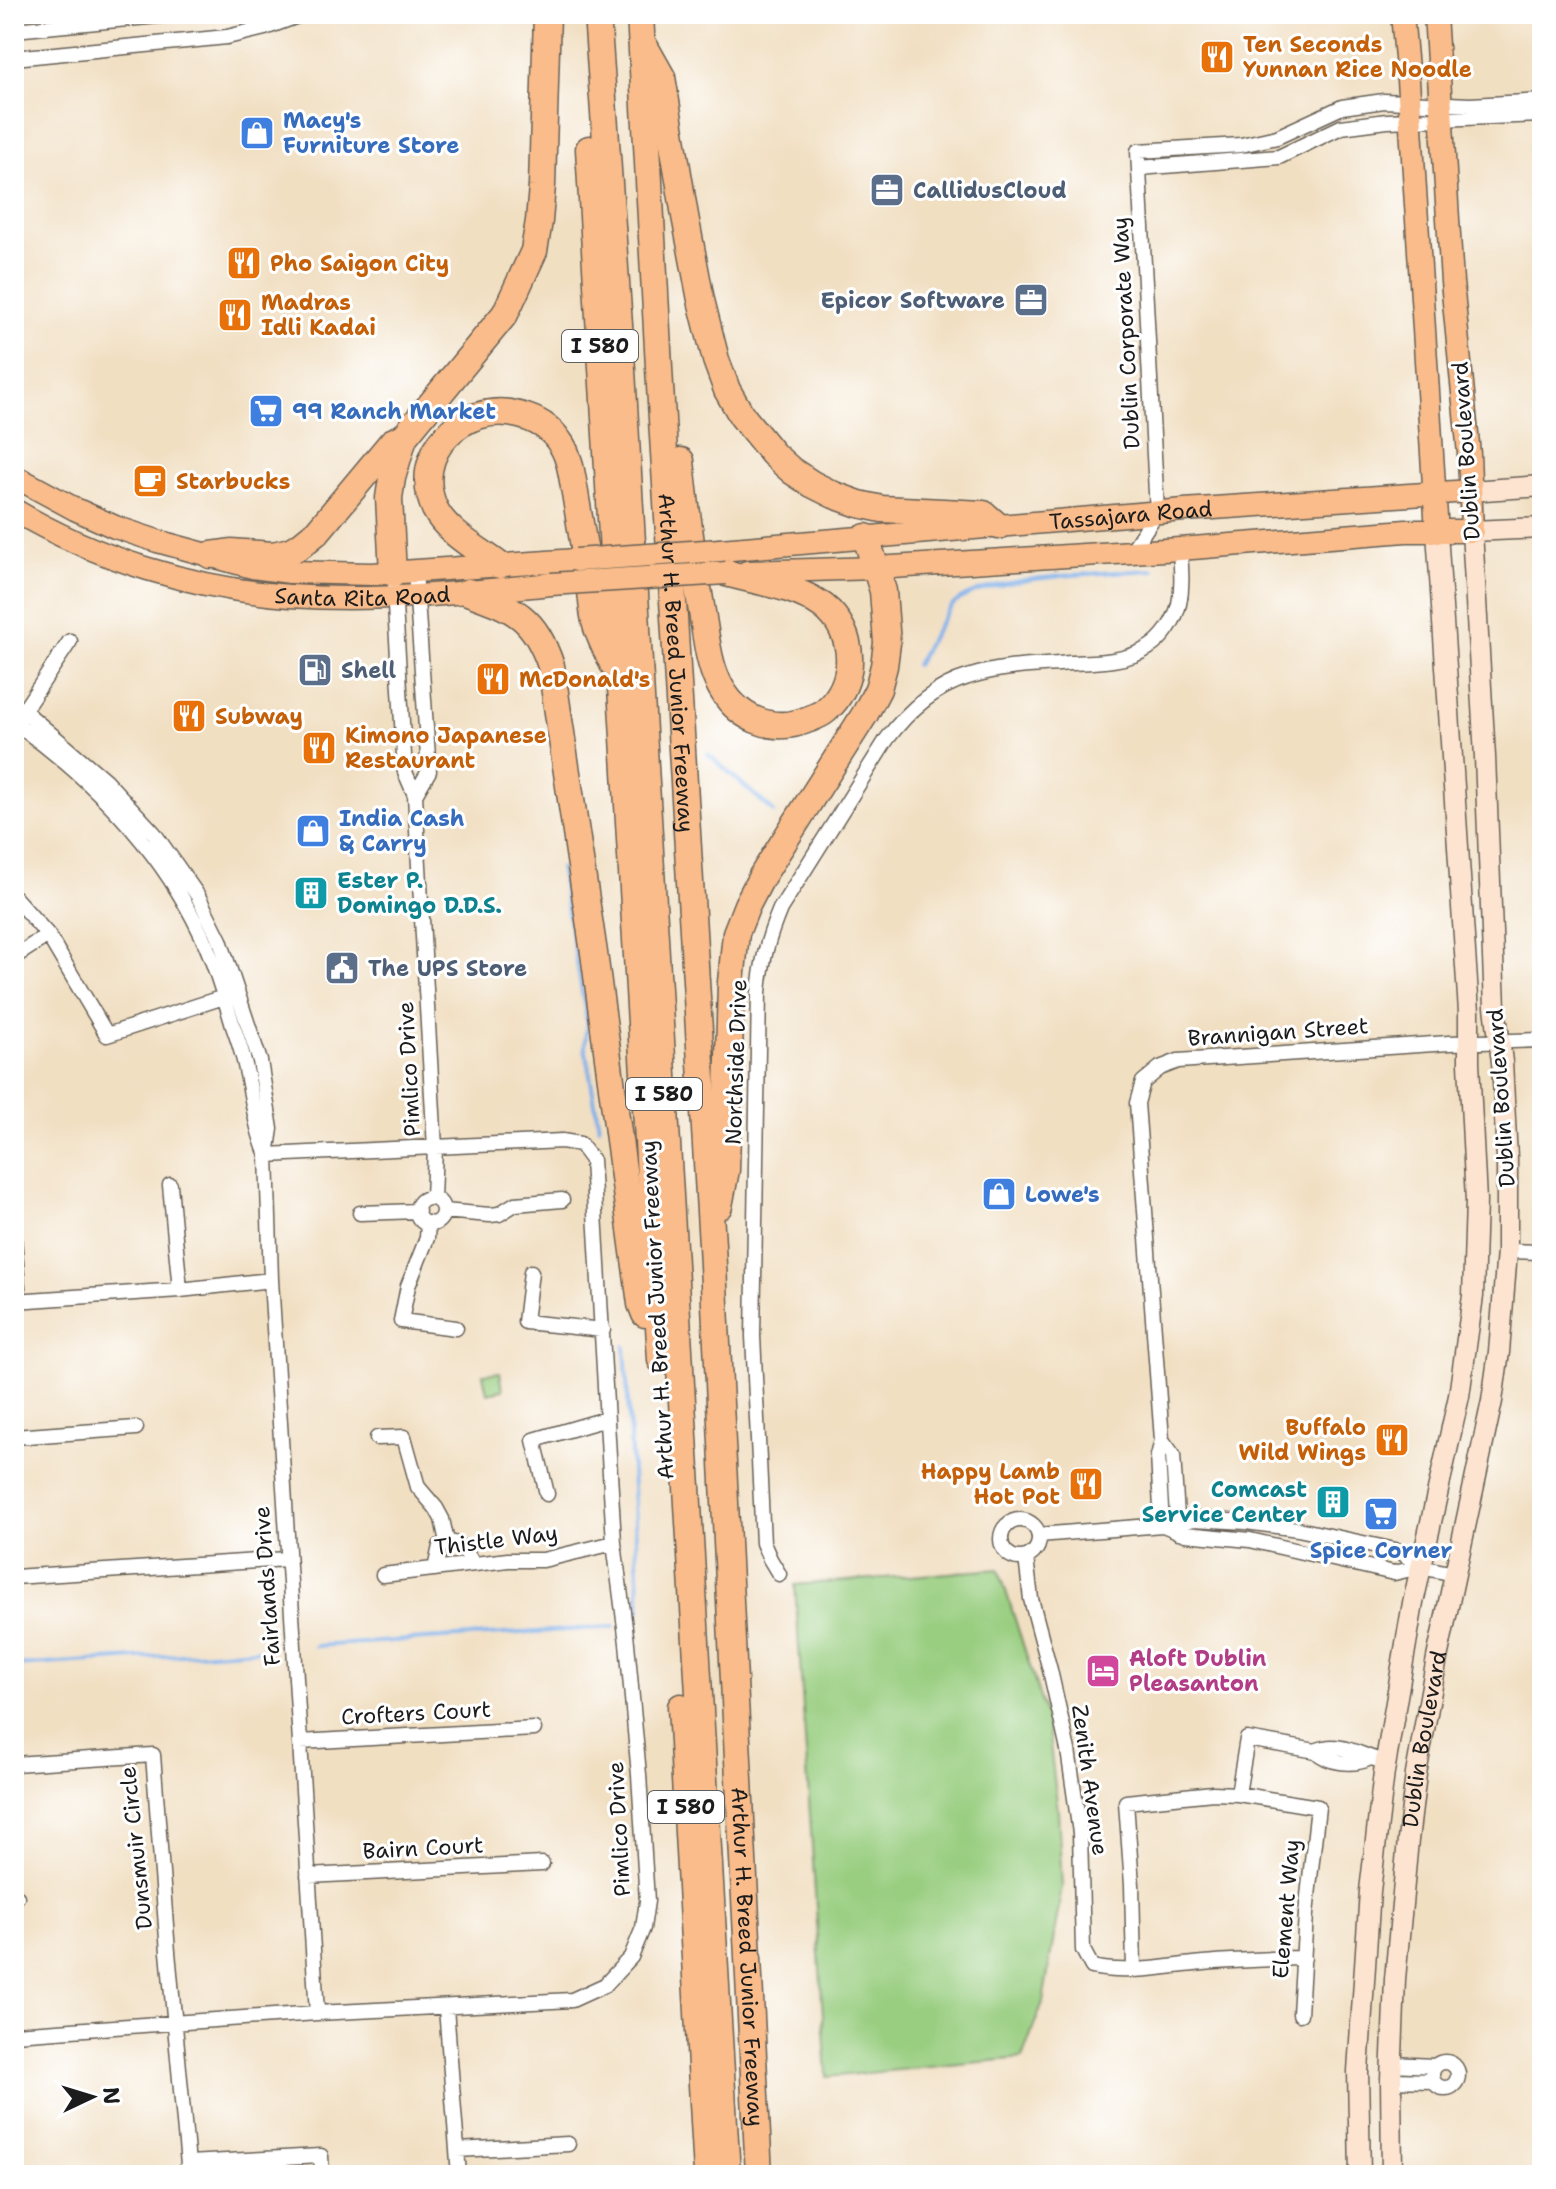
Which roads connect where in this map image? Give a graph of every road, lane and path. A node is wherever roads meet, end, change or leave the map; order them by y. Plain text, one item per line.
1 (179, 14) edge
2 (303, 14) edge
3 (547, 14) edge
4 (581, 14) edge
5 (597, 14) edge
6 (640, 14) edge
7 (1402, 14) edge
8 (1435, 14) edge
9 (14, 30) edge
10 (642, 41) junction
11 (14, 58) edge
12 (1542, 101) edge
13 (1410, 111) junction
14 (1441, 112) junction
15 (1542, 115) edge
16 (1139, 168) junction
17 (660, 386) junction
18 (404, 437) junction
19 (14, 476) edge
20 (1542, 486) edge
21 (1470, 491) junction
22 (1434, 493) junction
23 (14, 510) edge
24 (1157, 512) junction
25 (998, 526) junction
26 (1542, 528) edge
27 (1472, 531) junction
28 (1437, 532) junction
29 (866, 537) junction
30 (1180, 549) junction
31 (1131, 552) junction
32 (210, 555) junction
33 (723, 562) junction
34 (499, 565) junction
35 (876, 568) junction
36 (405, 584) junction
37 (468, 592) junction
38 (70, 641) dead end
39 (619, 679) junction
40 (17, 715) edge
41 (415, 795) junction
42 (14, 897) edge
43 (48, 935) junction
44 (14, 957) edge
45 (232, 995) junction
46 (1542, 1040) edge
47 (1499, 1042) junction
48 (1469, 1043) junction
49 (435, 1148) junction
50 (267, 1155) junction
51 (170, 1185) dead end
52 (433, 1198) junction
53 (562, 1200) dead end
54 (418, 1211) junction
55 (443, 1211) junction
56 (360, 1213) dead end
57 (428, 1223) junction
58 (14, 1238) edge
59 (712, 1245) junction
60 (1507, 1251) junction
61 (1542, 1252) edge
62 (531, 1272) dead end
63 (271, 1280) junction
64 (180, 1290) junction
65 (16, 1300) edge
66 (456, 1328) dead end
67 (603, 1330) junction
68 (660, 1351) junction
69 (606, 1419) junction
70 (136, 1428) dead end
71 (14, 1437) edge
72 (377, 1438) dead end
73 (1162, 1440) junction
74 (547, 1494) dead end
75 (1162, 1525) junction
76 (1178, 1527) junction
77 (1039, 1535) junction
78 (447, 1542) junction
79 (614, 1543) junction
80 (1026, 1558) junction
81 (287, 1559) junction
82 (473, 1564) junction
83 (1420, 1567) junction
84 (435, 1569) junction
85 (779, 1574) dead end
86 (1455, 1574) junction
87 (383, 1575) dead end
88 (14, 1577) edge
89 (534, 1729) dead end
90 (300, 1742) junction
91 (1377, 1760) junction
92 (14, 1764) edge
93 (1238, 1794) junction
94 (542, 1864) dead end
95 (308, 1876) junction
96 (1368, 1932) junction
97 (1304, 1958) junction
98 (1134, 1969) junction
99 (446, 2008) junction
100 (317, 2013) junction
101 (1300, 2014) dead end
102 (174, 2024) junction
103 (14, 2034) edge
104 (1391, 2072) junction
105 (1434, 2074) dead end
106 (568, 2144) dead end
107 (457, 2150) junction
108 (188, 2169) edge
109 (322, 2175) edge
110 (459, 2175) edge
111 (707, 2175) edge
112 (727, 2175) edge
113 (759, 2175) edge
114 (1360, 2175) edge
115 (1392, 2175) edge

1 - 9 street
2 - 11 street
3 - 18 highway
4 - 39 highway, Arthur H. Breed Junior Freeway / I 580
5 - 112 highway, I 580
6 - 10 highway, Arthur H. Breed Junior Freeway / I 580
7 - 13 main road, Dublin Boulevard
8 - 14 main road, Dublin Boulevard
10 - 17 highway, Arthur H. Breed Junior Freeway / I 580
10 - 25 highway
12 - 14 street
13 - 14 street
13 - 16 street
13 - 16 street, Dublin Corporate Way
13 - 22 main road, Dublin Boulevard
14 - 15 street
14 - 21 main road, Dublin Boulevard
16 - 24 street, Dublin Corporate Way
17 - 33 highway
17 - 59 highway, Arthur H. Breed Junior Freeway / I 580
18 - 32 highway
18 - 36 highway
19 - 32 main road, Santa Rita Road
20 - 21 main road, Tassajara Road
21 - 22 main road, Tassajara Road
21 - 27 main road, Dublin Boulevard
22 - 24 main road, Tassajara Road
22 - 28 main road, Dublin Boulevard
23 - 36 main road, Santa Rita Road
24 - 25 main road, Tassajara Road
24 - 31 street
25 - 29 main road, Tassajara Road
26 - 27 main road, Tassajara Road
27 - 28 main road, Tassajara Road
27 - 47 main road, Dublin Boulevard
28 - 30 main road, Tassajara Road
28 - 48 main road, Dublin Boulevard
29 - 33 main road, Tassajara Road
29 - 35 highway
30 - 31 main road, Tassajara Road
30 - 85 street, Northside Drive
31 - 35 main road, Tassajara Road
32 - 36 main road, Santa Rita Road
33 - 34 main road, Santa Rita Road, bridge
33 - 35 main road, Tassajara Road
33 - 37 main road, Santa Rita Road, bridge
34 - 36 main road, Santa Rita Road
34 - 39 highway
35 - 59 highway
36 - 37 main road, Santa Rita Road
36 - 41 street, Pimlico Drive
36 - 41 street, Pimlico Drive
37 - 68 highway
38 - 40 street
39 - 68 highway, Arthur H. Breed Junior Freeway / I 580
40 - 45 street, Fairlands Drive
41 - 49 street, Pimlico Drive
42 - 43 street
43 - 44 street
43 - 45 street
45 - 50 street, Fairlands Drive
46 - 47 street, Brannigan Street
47 - 48 street, Brannigan Street
47 - 60 main road, Dublin Boulevard
48 - 73 street, Brannigan Street
48 - 83 main road, Dublin Boulevard
49 - 50 street
49 - 52 street, Pimlico Drive
49 - 67 street, Pimlico Drive
50 - 63 street, Fairlands Drive
51 - 64 street
52 - 54 street
52 - 55 street
53 - 55 street
54 - 56 street
54 - 57 street
55 - 57 street
57 - 66 street
58 - 65 street
59 - 113 highway, Arthur H. Breed Junior Freeway / I 580
60 - 61 street
60 - 86 main road, Dublin Boulevard
62 - 67 street
63 - 64 street
63 - 81 street, Fairlands Drive
64 - 65 street
67 - 69 street, Pimlico Drive
68 - 111 highway, Arthur H. Breed Junior Freeway / I 580
69 - 74 street
69 - 79 street, Pimlico Drive
70 - 71 street
72 - 78 street
73 - 75 street, Brannigan Street
73 - 76 street, Brannigan Street
75 - 76 street
75 - 77 street
76 - 83 street
76 - 83 street
77 - 80 street
77 - 80 street
78 - 82 street
78 - 84 street
79 - 82 street, Thistle Way
79 - 99 street, Pimlico Drive
80 - 98 street, Zenith Avenue
81 - 88 street
81 - 90 street, Fairlands Drive
82 - 84 street, Thistle Way
83 - 86 street
83 - 91 main road, Dublin Boulevard
84 - 87 street, Thistle Way
86 - 104 main road, Dublin Boulevard
89 - 90 street, Crofters Court
90 - 95 street, Fairlands Drive
91 - 93 street
91 - 96 main road, Dublin Boulevard
92 - 102 street, Dunsmuir Circle
93 - 97 street, Element Way
93 - 98 street
94 - 95 street, Bairn Court
95 - 100 street, Fairlands Drive
96 - 104 main road
96 - 114 main road, Dublin Boulevard
97 - 98 street
97 - 101 street, Element Way
99 - 100 street, Pimlico Drive
99 - 107 street
100 - 102 street, Pimlico Drive
102 - 103 street, Pimlico Drive
102 - 108 street
104 - 105 street
104 - 115 main road, Dublin Boulevard
106 - 107 street
107 - 110 street
108 - 109 street

